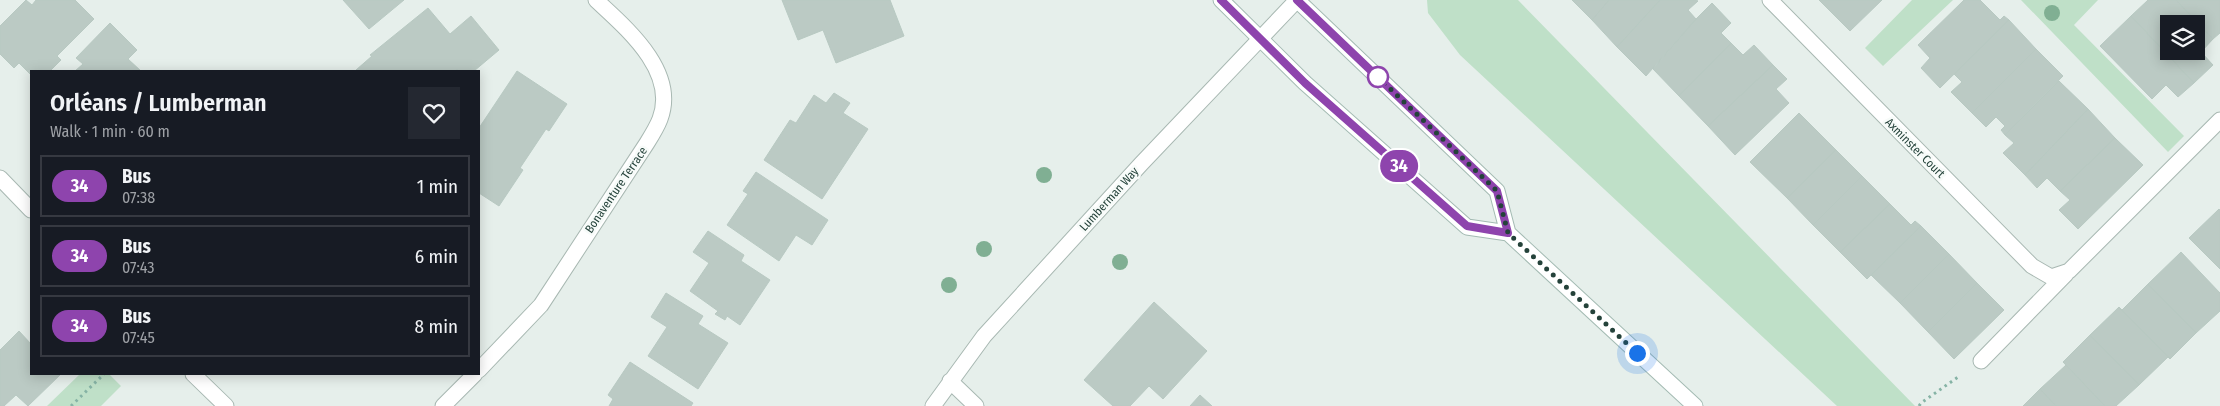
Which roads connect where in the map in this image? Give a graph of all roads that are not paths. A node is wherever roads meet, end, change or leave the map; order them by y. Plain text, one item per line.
1 (596, 0) edge
2 (1221, 0) edge
3 (1297, 0) edge
4 (1770, 0) edge
5 (1261, 37) junction
6 (2220, 120) edge
7 (0, 178) edge
8 (30, 209) edge
9 (1508, 233) junction
10 (2069, 271) junction
11 (1981, 361) dead end
12 (480, 369) edge
13 (194, 375) edge
14 (474, 375) edge
15 (950, 381) junction
16 (226, 406) edge
17 (443, 406) edge
18 (933, 406) edge
19 (976, 406) edge
20 (1695, 406) edge

1 - 12 street, Bonaventure Terrace
2 - 5 street
3 - 5 street, Lumberman Way
3 - 9 street
4 - 10 street, Axminster Court
5 - 9 street
5 - 15 street, Lumberman Way
6 - 10 street
7 - 8 street
9 - 20 street
10 - 11 street
13 - 16 street
14 - 17 street
15 - 18 street, Lumberman Way
15 - 19 street

